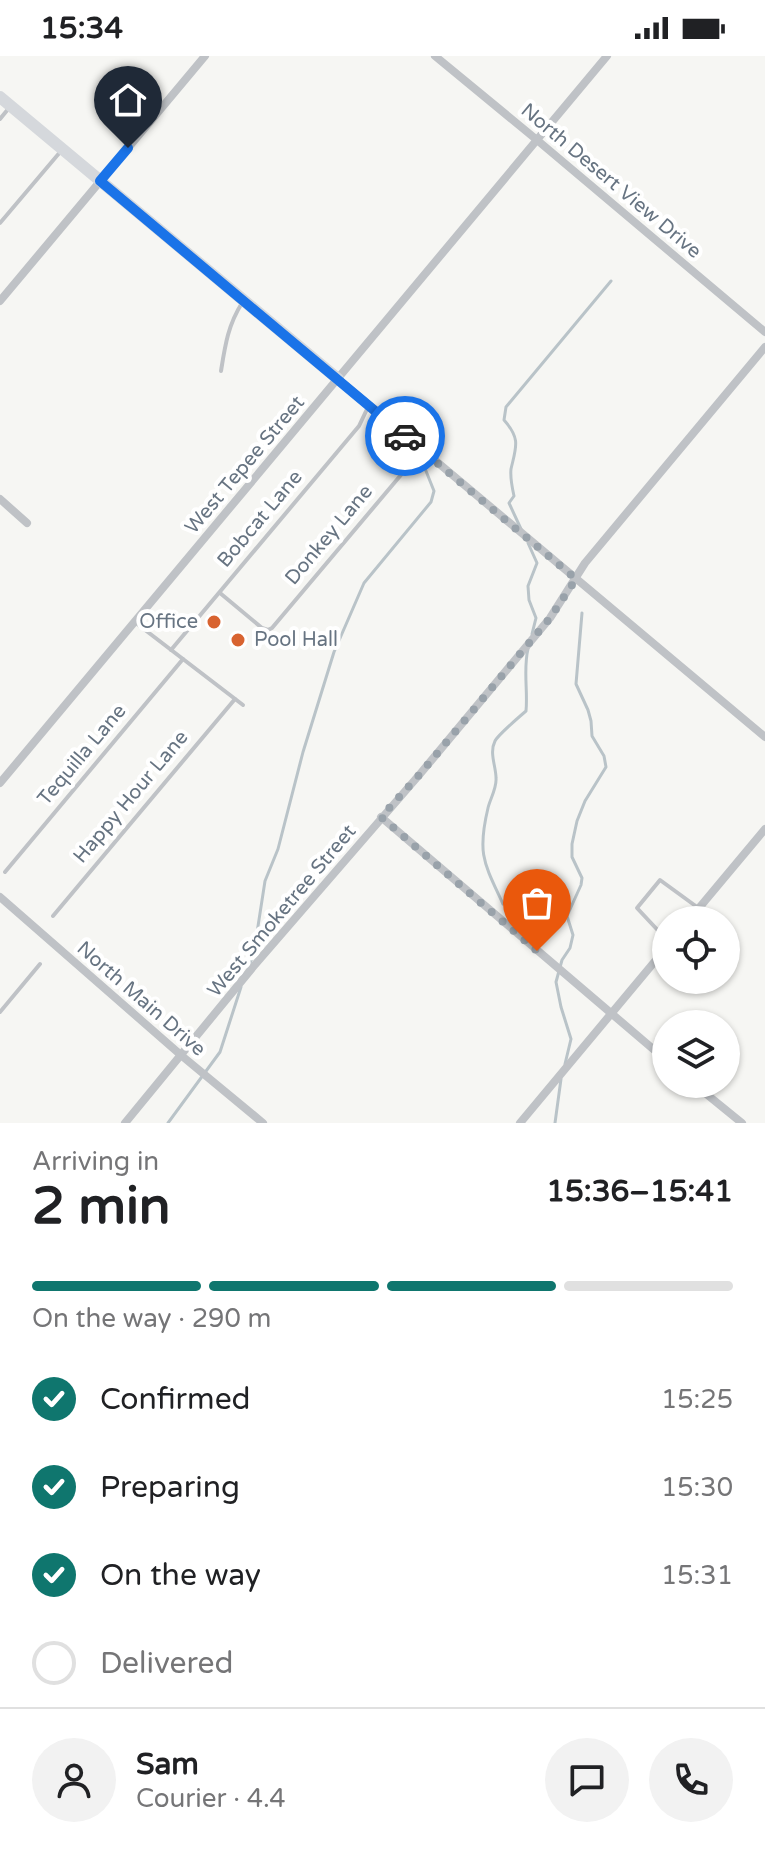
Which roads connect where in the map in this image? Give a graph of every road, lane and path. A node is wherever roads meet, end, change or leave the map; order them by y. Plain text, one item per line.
1 (205, 56) edge
2 (435, 56) edge
3 (607, 56) edge
4 (0, 97) edge
5 (11, 106) junction
6 (0, 119) edge
7 (537, 140) junction
8 (62, 149) junction
9 (100, 181) junction
10 (0, 223) edge
11 (0, 301) edge
12 (244, 301) junction
13 (765, 332) edge
14 (765, 347) edge
15 (221, 371) dead end
16 (338, 379) junction
17 (369, 406) junction
18 (411, 463) dead end
19 (0, 499) edge
20 (27, 523) dead end
21 (576, 579) junction
22 (220, 593) junction
23 (135, 621) junction
24 (171, 650) junction
25 (183, 659) junction
26 (235, 699) junction
27 (243, 705) dead end
28 (765, 737) edge
29 (0, 783) edge
30 (381, 817) junction
31 (765, 829) edge
32 (5, 872) dead end
33 (0, 897) edge
34 (696, 906) edge
35 (701, 906) edge
36 (53, 916) dead end
37 (652, 924) edge
38 (40, 964) dead end
39 (652, 964) edge
40 (0, 1012) edge
41 (610, 1014) junction
42 (652, 1048) edge
43 (182, 1056) junction
44 (711, 1098) edge
45 (125, 1123) edge
46 (263, 1123) edge
47 (520, 1123) edge
48 (742, 1123) edge

1 - 9 street
2 - 7 street, North Desert View Drive
3 - 7 street, West Tepee Street
4 - 5 street
5 - 6 lane
5 - 8 street
7 - 13 street, North Desert View Drive
7 - 16 street, West Tepee Street
8 - 9 street
8 - 10 lane
9 - 11 street
9 - 12 street
12 - 15 lane
12 - 16 street
14 - 21 street, West Smoketree Street
16 - 17 street
16 - 23 street, West Tepee Street
17 - 21 street
17 - 22 lane, Bobcat Lane
18 - 22 lane, Donkey Lane
19 - 20 street
21 - 28 street
21 - 30 street, West Smoketree Street
22 - 24 lane, Bobcat Lane
23 - 24 lane
23 - 29 street, West Tepee Street
24 - 25 lane
25 - 26 lane
25 - 32 lane, Tequilla Lane
26 - 27 lane
26 - 36 lane, Happy Hour Lane
30 - 41 street
30 - 43 street, West Smoketree Street
31 - 35 street
33 - 43 street, North Main Drive
34 - 37 lane
38 - 40 lane
39 - 41 street
41 - 42 street
41 - 47 street
43 - 45 street, West Smoketree Street
43 - 46 street, North Main Drive
44 - 48 street

